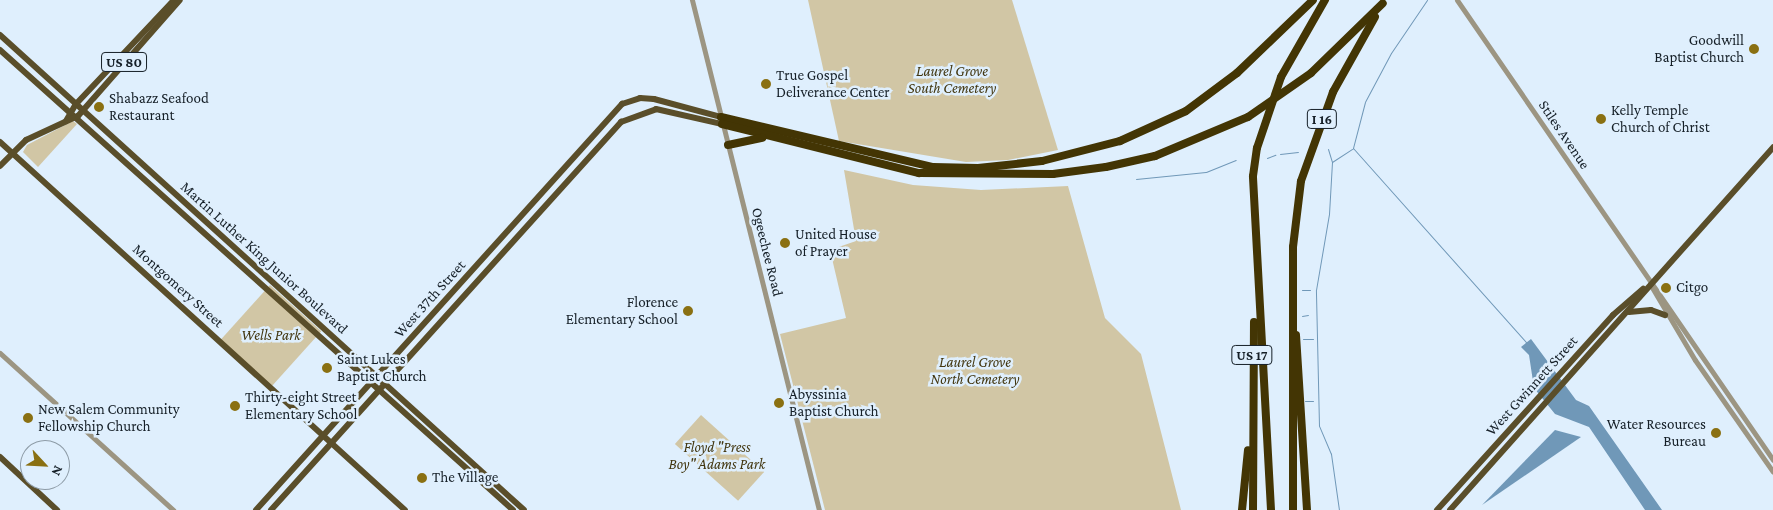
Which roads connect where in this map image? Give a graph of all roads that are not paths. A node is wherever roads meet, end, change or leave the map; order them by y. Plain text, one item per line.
1 (174, 0) edge
2 (180, 0) edge
3 (692, 0) edge
4 (1313, 0) edge
5 (1325, 0) edge
6 (1458, 0) edge
7 (1384, 2) edge
8 (0, 35) edge
9 (0, 50) edge
10 (74, 107) junction
11 (80, 113) junction
12 (66, 121) junction
13 (722, 121) junction
14 (772, 138) junction
15 (0, 142) edge
16 (728, 145) junction
17 (1773, 148) edge
18 (12, 153) junction
19 (0, 166) edge
20 (1650, 283) junction
21 (1256, 292) junction
22 (1292, 312) junction
23 (1628, 312) junction
24 (1665, 315) junction
25 (0, 353) edge
26 (374, 380) junction
27 (382, 387) junction
28 (1252, 418) junction
29 (324, 437) junction
30 (330, 443) junction
31 (0, 457) edge
32 (1773, 460) edge
33 (1773, 472) edge
34 (57, 510) edge
35 (173, 510) edge
36 (256, 510) edge
37 (271, 510) edge
38 (405, 510) edge
39 (513, 510) edge
40 (524, 510) edge
41 (819, 510) edge
42 (1242, 510) edge
43 (1253, 510) edge
44 (1271, 510) edge
45 (1293, 510) edge
46 (1307, 510) edge
47 (1437, 510) edge
48 (1450, 510) edge

1 - 10 main road, US 80
2 - 11 main road, US 80
3 - 13 street, Ogeechee Road
4 - 13 highway
5 - 21 highway
6 - 20 street, Stiles Avenue
7 - 14 highway
7 - 22 highway, I 16
8 - 10 main road
9 - 10 main road
10 - 11 main road, Martin Luther King Junior Boulevard
10 - 12 main road, US 80
11 - 12 main road, US 80
11 - 26 main road, Martin Luther King Junior Boulevard
12 - 18 main road, US 80
13 - 14 highway
13 - 16 street, Ogeechee Road
13 - 26 main road, West 37th Street
13 - 27 main road, West 37th Street
14 - 16 highway
15 - 18 main road, Montgomery Street
16 - 41 street, Ogeechee Road
17 - 20 main road, West Gwinnett Street
18 - 19 main road, US 80
18 - 29 main road, Montgomery Street
20 - 23 main road, West Gwinnett Street
20 - 24 street, Stiles Avenue
20 - 32 street, Stiles Avenue
20 - 47 main road, West Gwinnett Street
21 - 28 highway, US 17
21 - 44 highway
22 - 45 highway, I 16
22 - 46 highway
23 - 24 main road
23 - 48 main road, West Gwinnett Street
24 - 33 street, Stiles Avenue
25 - 35 street
26 - 27 main road, Martin Luther King Junior Boulevard
26 - 29 main road, West 37th Street
27 - 30 main road, West 37th Street
27 - 39 main road, Martin Luther King Junior Boulevard
27 - 40 main road, Martin Luther King Junior Boulevard
28 - 42 highway
28 - 43 highway, US 17
29 - 30 main road, Montgomery Street
29 - 36 main road, West 37th Street
30 - 37 main road, West 37th Street
30 - 38 main road, Montgomery Street
31 - 34 main road

